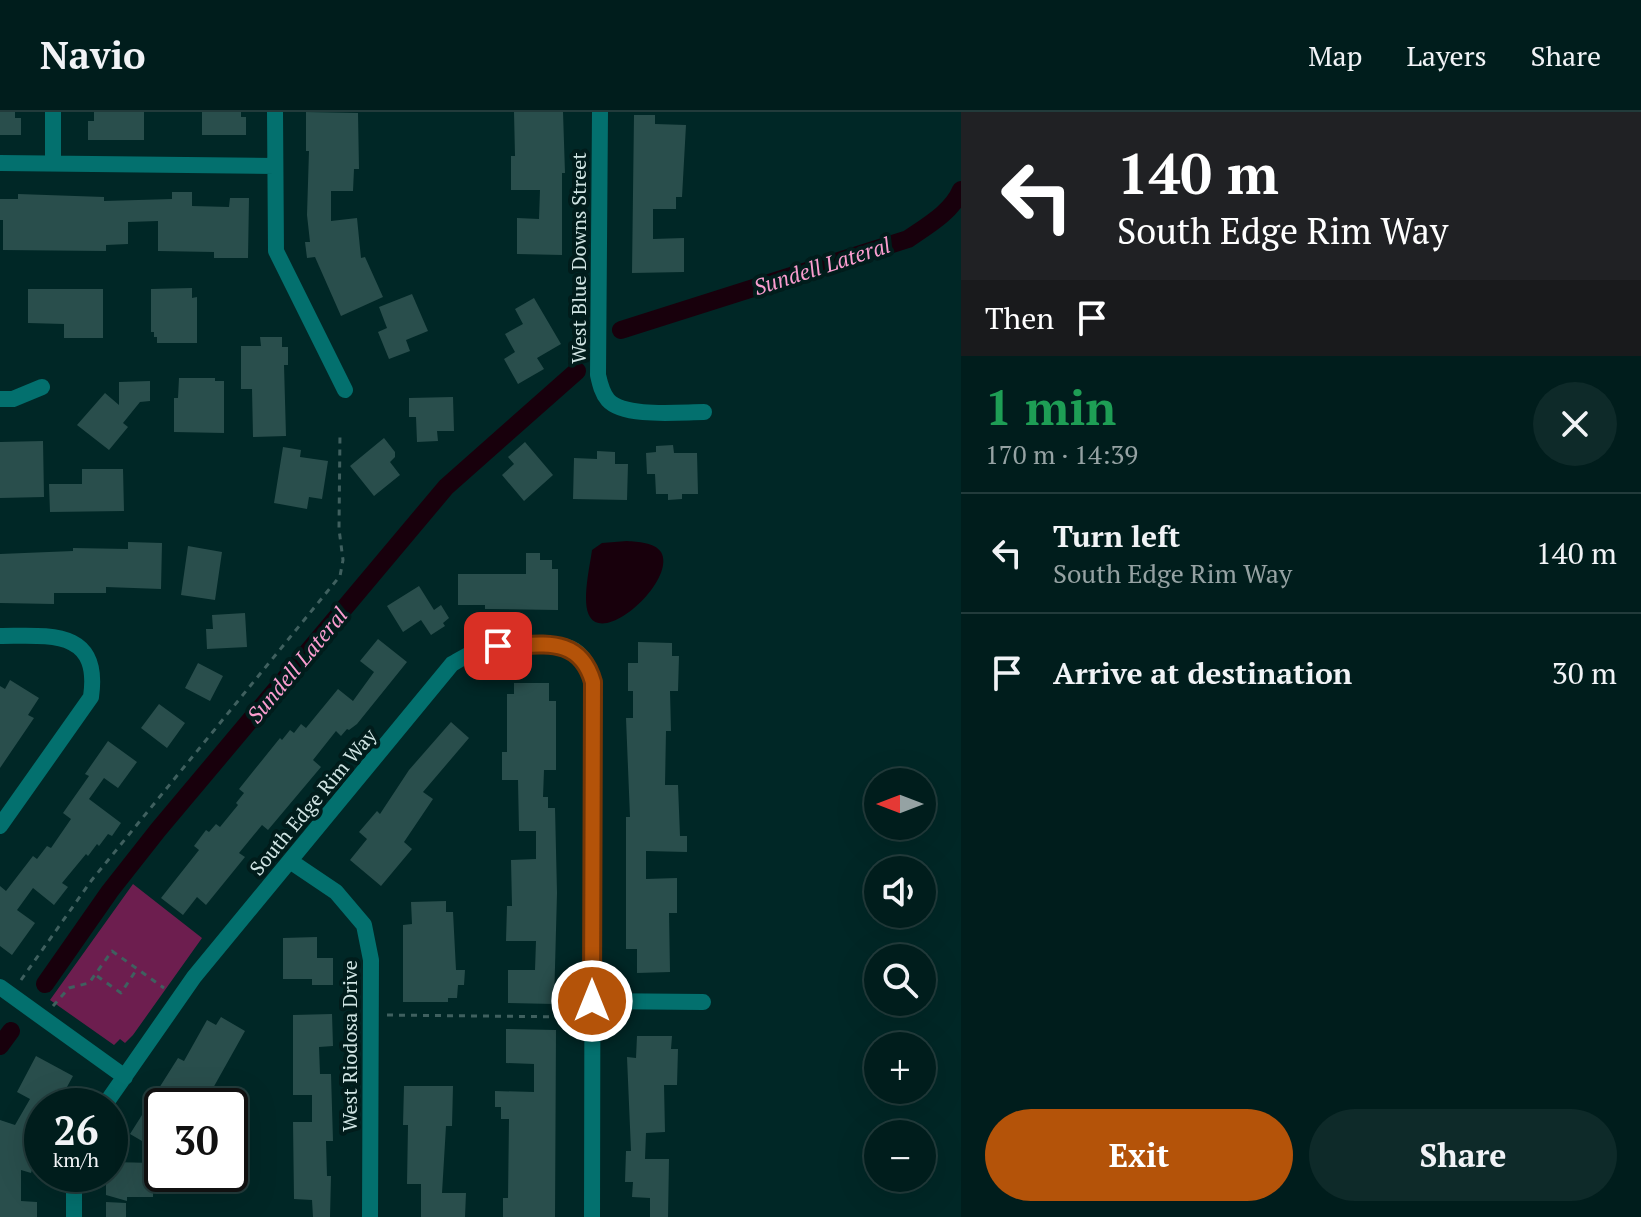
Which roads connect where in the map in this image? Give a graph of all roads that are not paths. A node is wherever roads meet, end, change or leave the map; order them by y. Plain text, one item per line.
1 (53, 112) edge
2 (275, 112) edge
3 (600, 112) edge
4 (53, 162) junction
5 (0, 163) edge
6 (275, 166) junction
7 (42, 387) dead end
8 (345, 390) dead end
9 (0, 399) edge
10 (704, 412) dead end
11 (0, 636) edge
12 (0, 826) edge
13 (290, 861) junction
14 (5, 991) edge
15 (592, 1001) junction
16 (703, 1002) dead end
17 (125, 1077) junction
18 (117, 1088) edge
19 (74, 1192) edge
20 (74, 1217) edge
21 (370, 1217) edge
22 (592, 1217) edge

1 - 4 street
2 - 6 street
3 - 10 street, West Blue Downs Street
4 - 5 street
4 - 6 street
6 - 8 street
7 - 9 street
11 - 12 street
13 - 15 street, South Edge Rim Way
13 - 17 street, South Edge Rim Way
13 - 21 street, West Riodosa Drive
14 - 17 street
15 - 16 street
15 - 22 street
17 - 18 street, South Edge Rim Way
19 - 20 street

